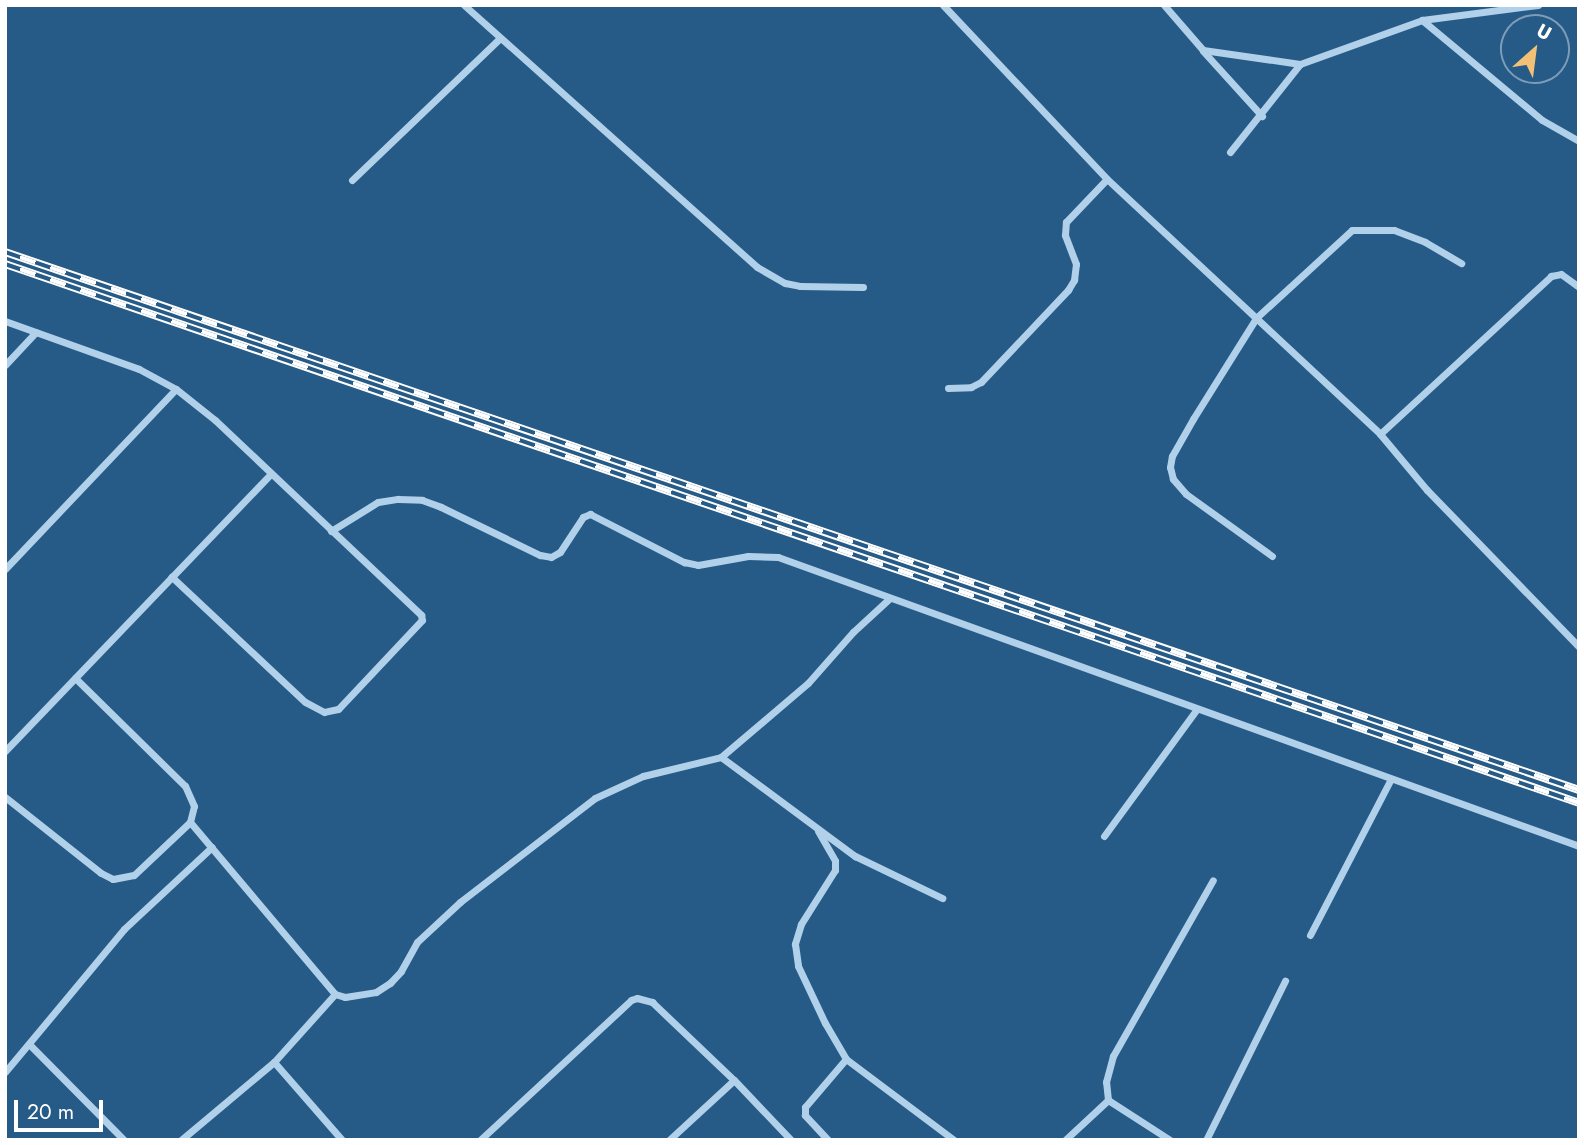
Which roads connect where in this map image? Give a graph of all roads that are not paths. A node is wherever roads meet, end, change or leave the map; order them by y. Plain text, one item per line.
1 (464, 5) edge
2 (943, 5) edge
3 (1164, 5) edge
4 (1538, 5) edge
5 (1422, 20) junction
6 (500, 38) junction
7 (1203, 50) junction
8 (1300, 64) junction
9 (1262, 116) junction
10 (1579, 141) edge
11 (1230, 152) dead end
12 (1107, 179) junction
13 (352, 180) dead end
14 (1461, 263) dead end
15 (863, 287) dead end
16 (1579, 287) edge
17 (1256, 318) junction
18 (5, 321) edge
19 (36, 332) junction
20 (5, 365) edge
21 (948, 388) dead end
22 (176, 389) junction
23 (1380, 434) junction
24 (270, 475) junction
25 (331, 531) junction
26 (1272, 556) dead end
27 (5, 569) edge
28 (172, 578) junction
29 (890, 598) junction
30 (1579, 647) edge
31 (75, 678) junction
32 (1196, 709) junction
33 (5, 751) edge
34 (722, 757) junction
35 (1391, 779) junction
36 (5, 797) edge
37 (190, 822) junction
38 (818, 831) junction
39 (1104, 836) dead end
40 (1579, 846) edge
41 (212, 847) junction
42 (1213, 880) dead end
43 (942, 898) dead end
44 (1310, 934) dead end
45 (1285, 981) dead end
46 (335, 994) junction
47 (29, 1044) junction
48 (846, 1059) junction
49 (274, 1062) junction
50 (5, 1072) edge
51 (734, 1080) junction
52 (1108, 1100) junction
53 (124, 1140) edge
54 (181, 1140) edge
55 (342, 1140) edge
56 (480, 1140) edge
57 (669, 1140) edge
58 (791, 1140) edge
59 (828, 1140) edge
60 (954, 1140) edge
61 (1065, 1140) edge
62 (1170, 1140) edge
63 (1206, 1140) edge

1 - 6 street
2 - 12 street
3 - 7 street
4 - 5 street
5 - 8 street
5 - 10 street
6 - 13 street
6 - 15 street
7 - 8 street
7 - 9 street
8 - 9 street
9 - 11 street
12 - 17 street
12 - 21 street
14 - 17 street
16 - 23 street
17 - 23 street
17 - 26 street
18 - 19 street
19 - 20 street
19 - 22 street
22 - 24 street
22 - 27 street
23 - 30 street
24 - 25 street
24 - 28 street
25 - 28 street
25 - 29 street
28 - 31 street
29 - 32 street
29 - 34 street
31 - 33 street
31 - 37 street
32 - 35 street
32 - 39 street
34 - 38 street
34 - 46 street
35 - 40 street
35 - 44 street
36 - 37 street
37 - 41 street
38 - 43 street
38 - 48 street
41 - 46 street
41 - 47 street
42 - 52 street
45 - 63 street
46 - 49 street
47 - 50 street
47 - 53 street
48 - 59 street
48 - 60 street
49 - 54 street
49 - 55 street
51 - 56 street
51 - 57 street
51 - 58 street
52 - 61 street
52 - 62 street

